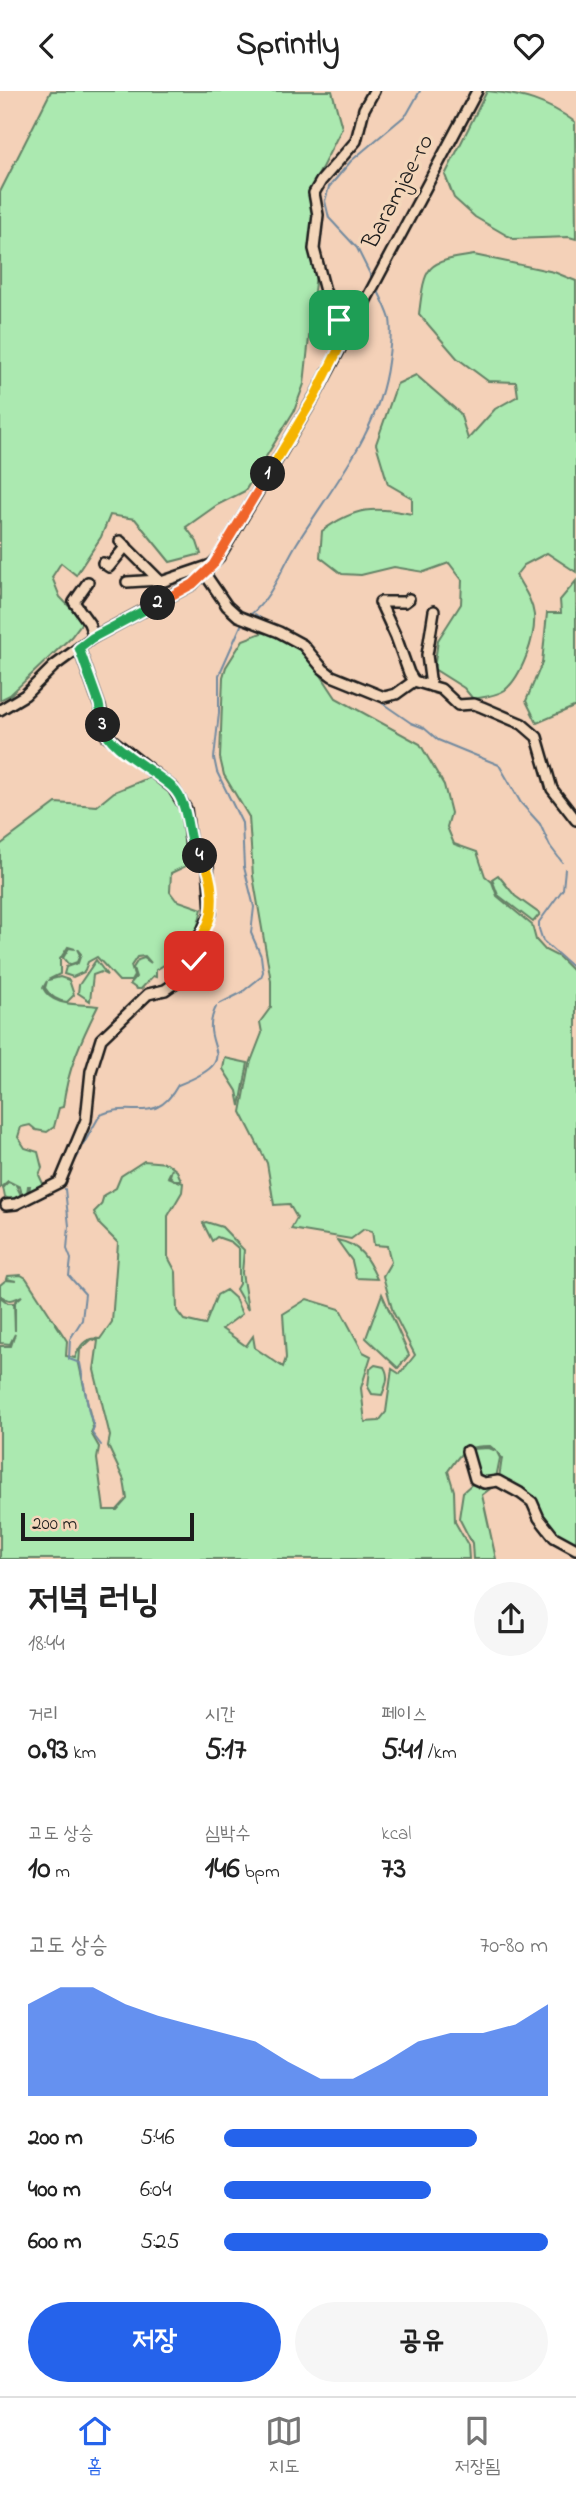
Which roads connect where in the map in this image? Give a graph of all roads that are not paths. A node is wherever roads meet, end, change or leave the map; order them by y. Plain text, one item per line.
1 (374, 91) edge
2 (477, 91) edge
3 (339, 348) junction
4 (103, 563) dead end
5 (213, 565) junction
6 (205, 574) junction
7 (160, 581) junction
8 (88, 582) dead end
9 (127, 582) dead end
10 (409, 599) dead end
11 (143, 611) junction
12 (434, 611) dead end
13 (94, 637) junction
14 (79, 648) junction
15 (414, 681) junction
16 (432, 685) junction
17 (0, 711) edge
18 (576, 820) edge
19 (6, 1205) dead end
20 (467, 1451) dead end
21 (576, 1549) edge

1 - 3 street
2 - 3 street, Baramjae-ro
3 - 5 street, Baramjae-ro
4 - 7 street
5 - 6 street, Baramjae-ro
5 - 7 street
6 - 11 street, Baramjae-ro
6 - 15 street
7 - 9 street
7 - 11 street
8 - 13 street
10 - 15 street
11 - 13 street, Baramjae-ro
12 - 16 street
13 - 14 street, Baramjae-ro
14 - 17 street, Baramjae-ro
14 - 19 street
15 - 16 street
16 - 18 street
20 - 21 street

